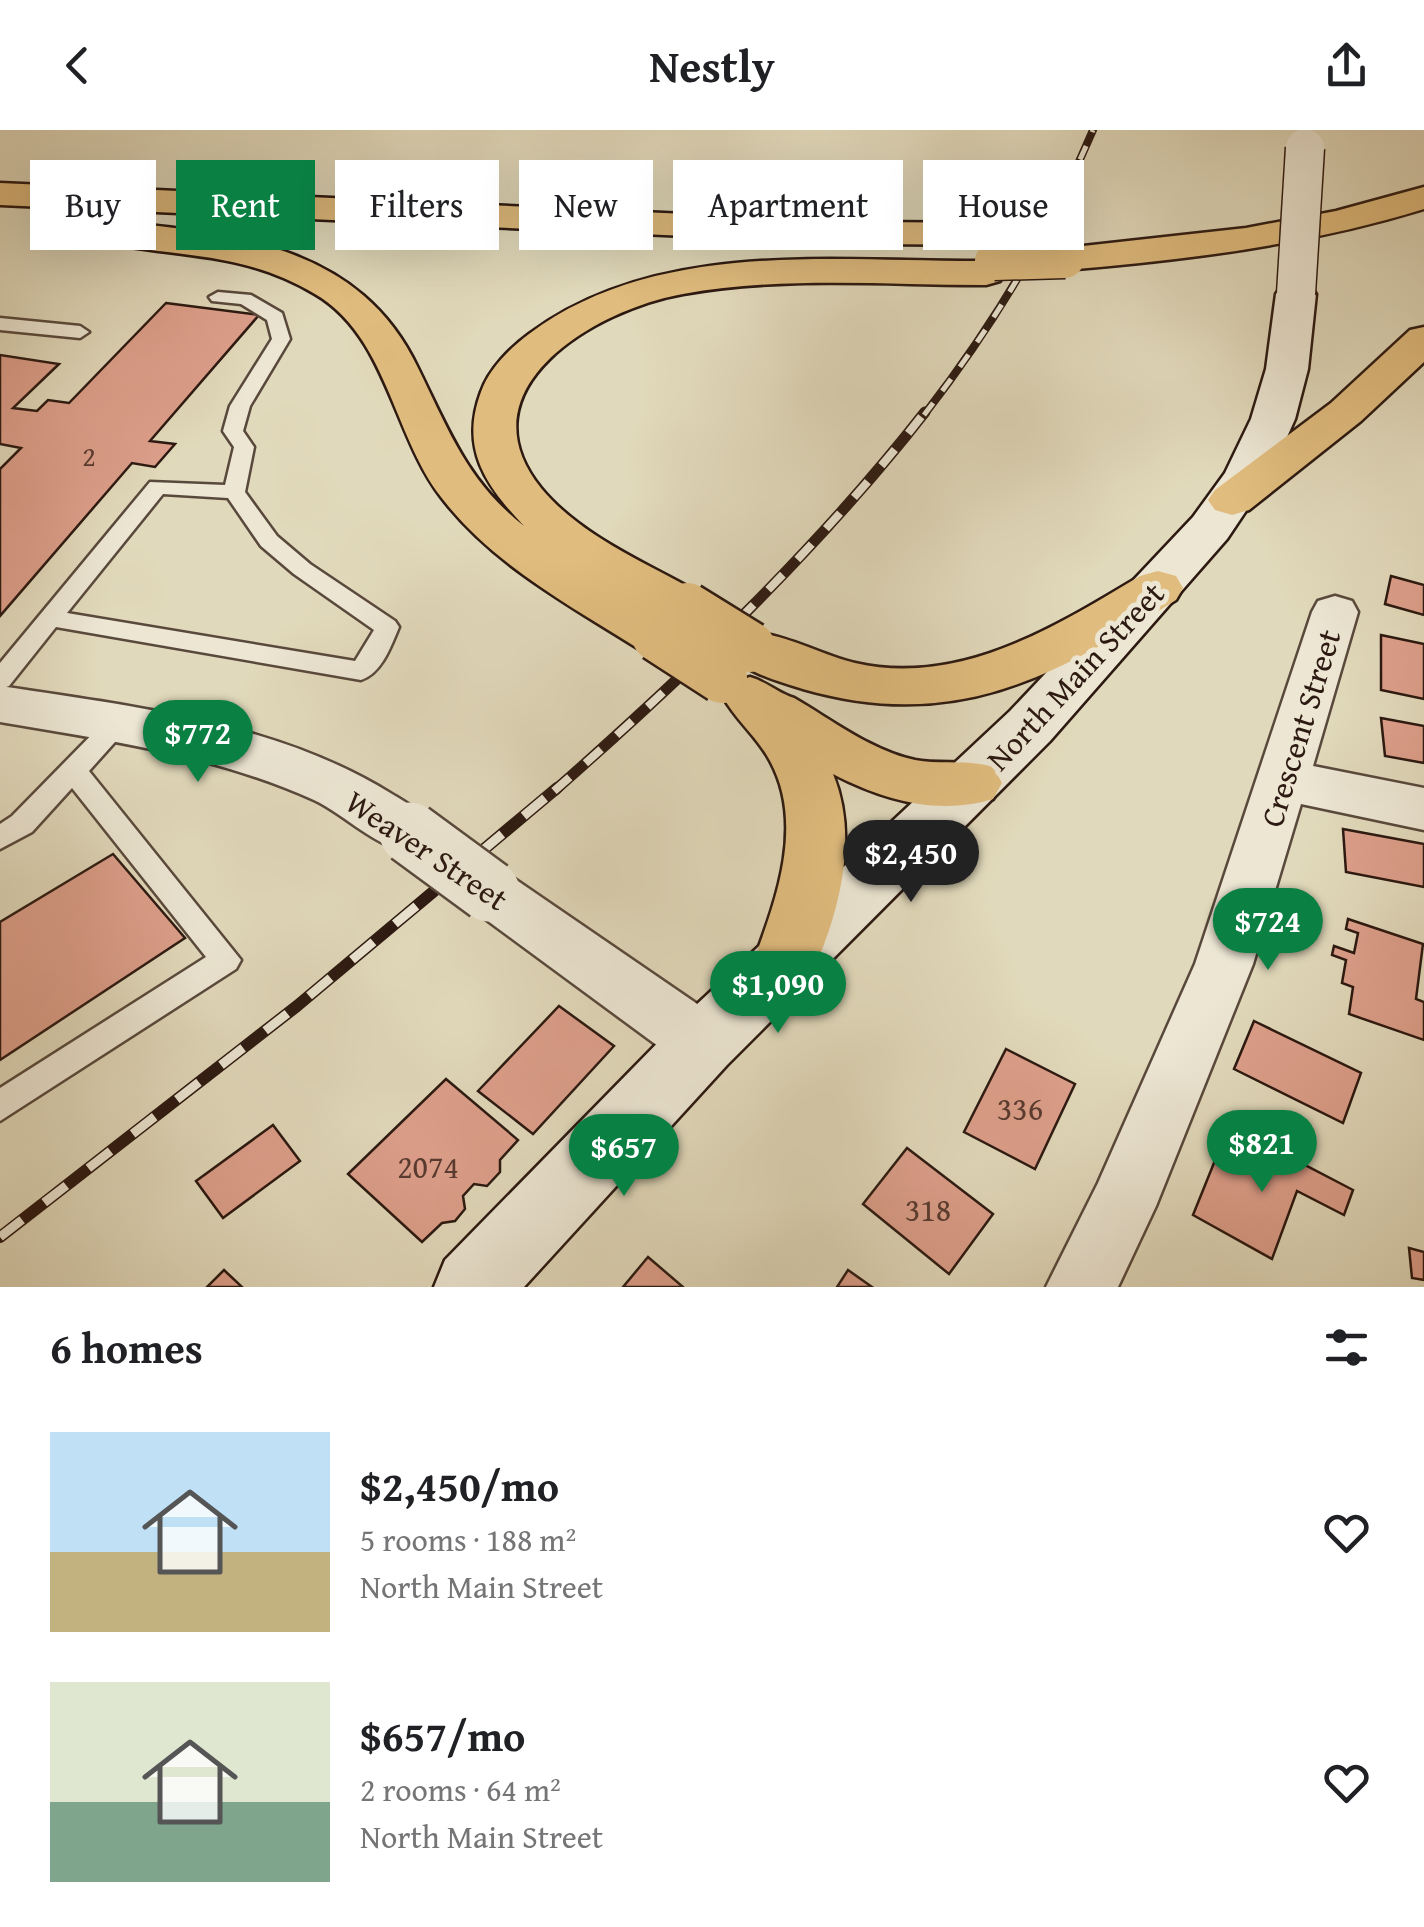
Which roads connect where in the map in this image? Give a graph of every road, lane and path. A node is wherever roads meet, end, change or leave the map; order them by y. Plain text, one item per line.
1 (1305, 139) edge
2 (1424, 166) edge
3 (0, 194) edge
4 (1424, 198) edge
5 (0, 219) edge
6 (1068, 254) junction
7 (997, 256) junction
8 (218, 296) dead end
9 (0, 324) edge
10 (80, 332) dead end
11 (1424, 339) edge
12 (234, 492) junction
13 (1232, 500) junction
14 (1158, 588) junction
15 (1335, 612) dead end
16 (50, 618) junction
17 (672, 622) junction
18 (741, 674) junction
19 (0, 680) edge
20 (0, 704) edge
21 (119, 723) junction
22 (75, 773) junction
23 (1284, 780) junction
24 (973, 783) junction
25 (1424, 809) edge
26 (0, 838) edge
27 (786, 960) junction
28 (703, 1043) junction
29 (0, 1106) edge
30 (472, 1287) edge
31 (1081, 1287) edge

1 - 13 main road, North Main Street, bridge
2 - 6 highway
3 - 7 highway
4 - 6 highway
5 - 7 highway
5 - 17 highway
6 - 7 highway
7 - 17 highway
8 - 12 lane
9 - 10 lane
11 - 13 highway
12 - 16 lane
12 - 16 lane
13 - 14 main road, North Main Street
14 - 18 highway
14 - 24 main road, North Main Street
15 - 23 street, Crescent Street
16 - 19 lane
17 - 18 highway, bridge
18 - 24 highway
18 - 27 highway
20 - 21 street, Weaver Street
21 - 22 lane
21 - 28 street, Weaver Street, bridge
22 - 26 lane
22 - 29 lane
23 - 25 street
23 - 31 street, Crescent Street
24 - 27 main road, North Main Street
27 - 28 main road, North Main Street
28 - 30 main road, North Main Street

